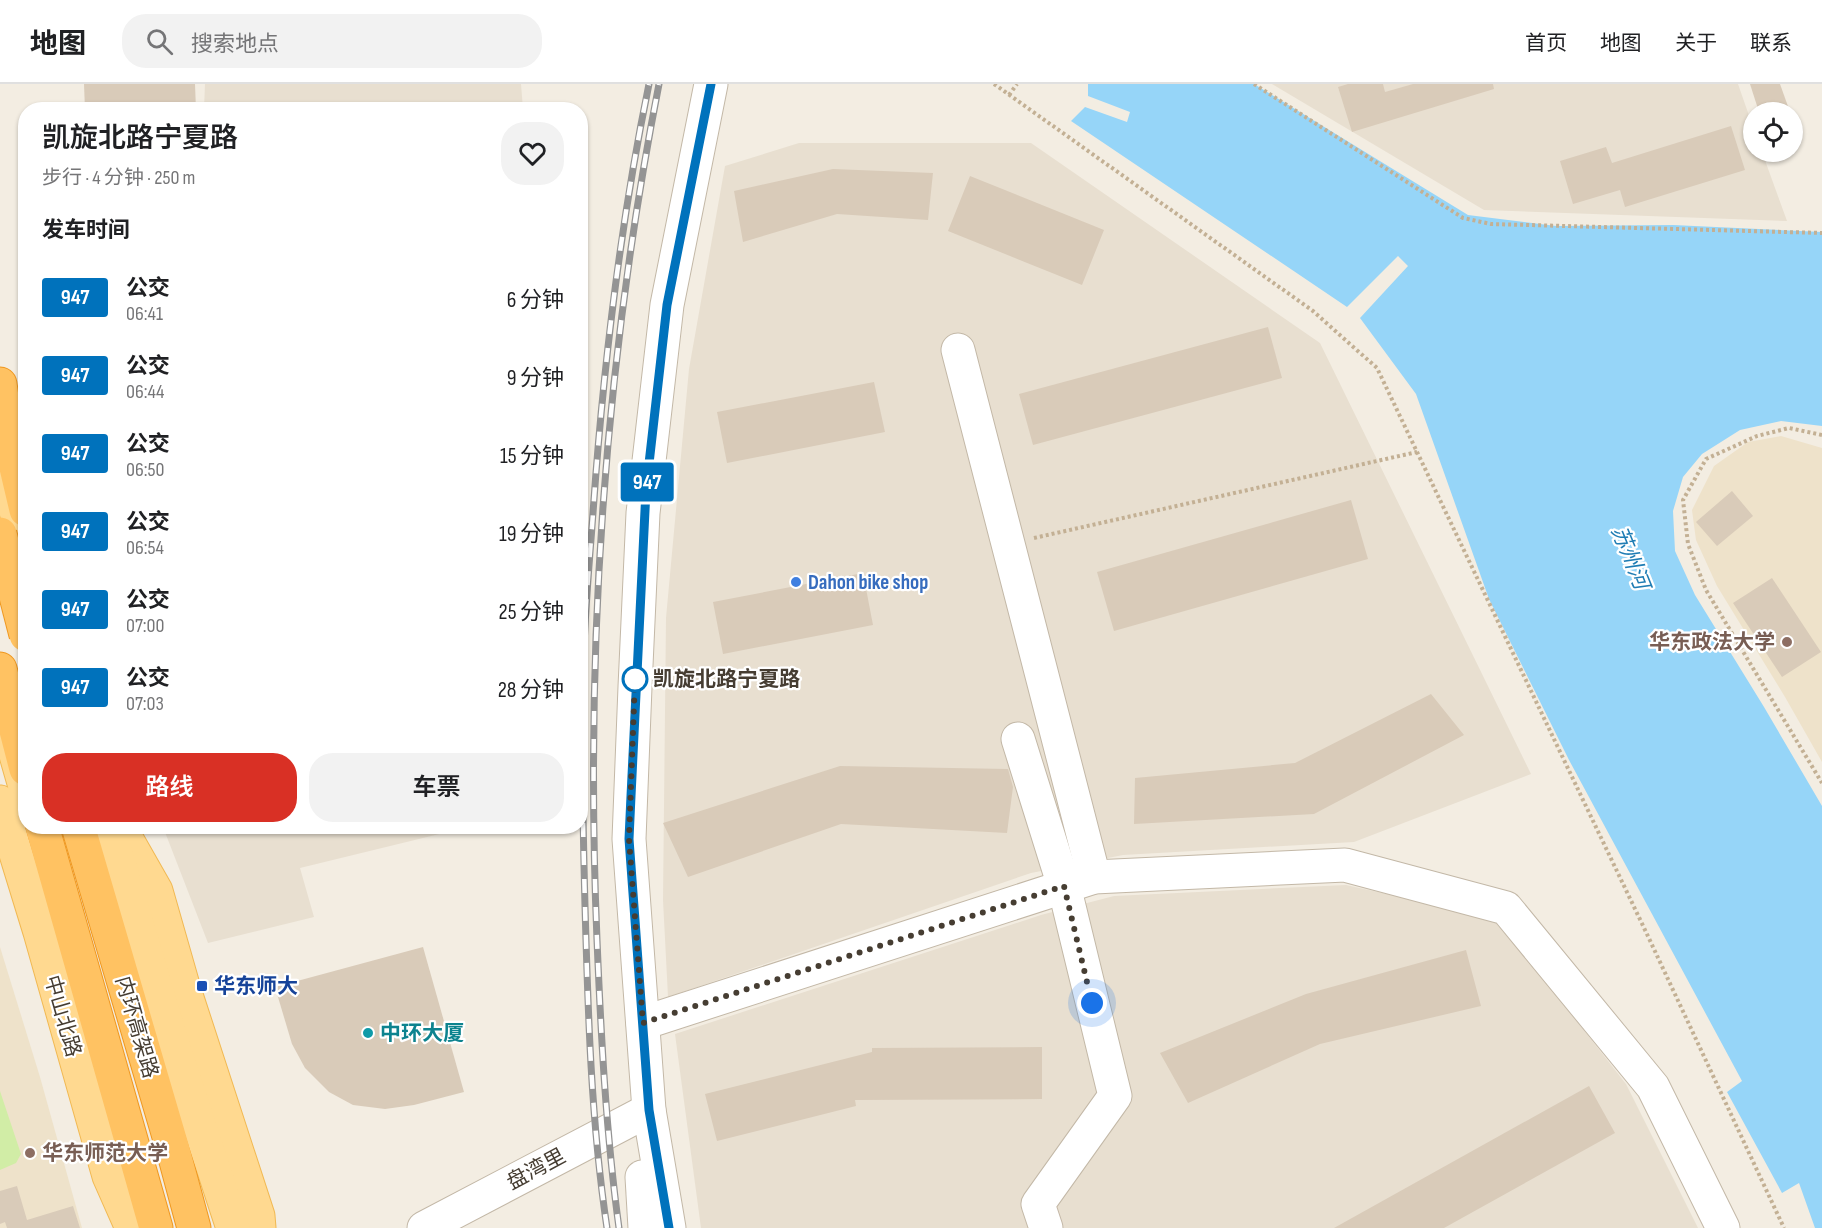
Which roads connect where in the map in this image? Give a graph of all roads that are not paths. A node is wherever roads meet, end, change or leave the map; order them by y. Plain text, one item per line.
1 (711, 84) edge
2 (958, 350) dead end
3 (0, 384) edge
4 (0, 439) edge
5 (14, 532) edge
6 (18, 566) edge
7 (0, 669) edge
8 (0, 699) edge
9 (18, 738) edge
10 (1018, 740) dead end
11 (18, 762) edge
12 (0, 802) edge
13 (38, 834) edge
14 (44, 834) edge
15 (80, 834) edge
16 (99, 834) edge
17 (110, 834) edge
18 (124, 834) edge
19 (1079, 881) junction
20 (643, 1023) junction
21 (649, 1110) junction
22 (173, 1150) junction
23 (132, 1228) edge
24 (144, 1228) edge
25 (156, 1228) edge
26 (194, 1228) edge
27 (233, 1228) edge
28 (259, 1228) edge
29 (424, 1228) edge
30 (645, 1228) edge
31 (669, 1228) edge
32 (1046, 1228) edge
33 (1723, 1228) edge

1 - 20 street
2 - 19 street
3 - 5 highway
4 - 5 main road
5 - 6 highway, bridge
7 - 9 highway
8 - 11 main road
10 - 19 street
12 - 23 main road, 中山北路
13 - 24 main road, 中山北路
14 - 25 highway, 内环高架路
15 - 22 highway, 内环高架路
16 - 22 highway
17 - 27 main road
18 - 28 main road
19 - 20 street
19 - 32 street
19 - 33 street
20 - 21 street
21 - 29 street, 盘湾里
21 - 30 street
21 - 31 street
22 - 26 highway, 内环高架路

